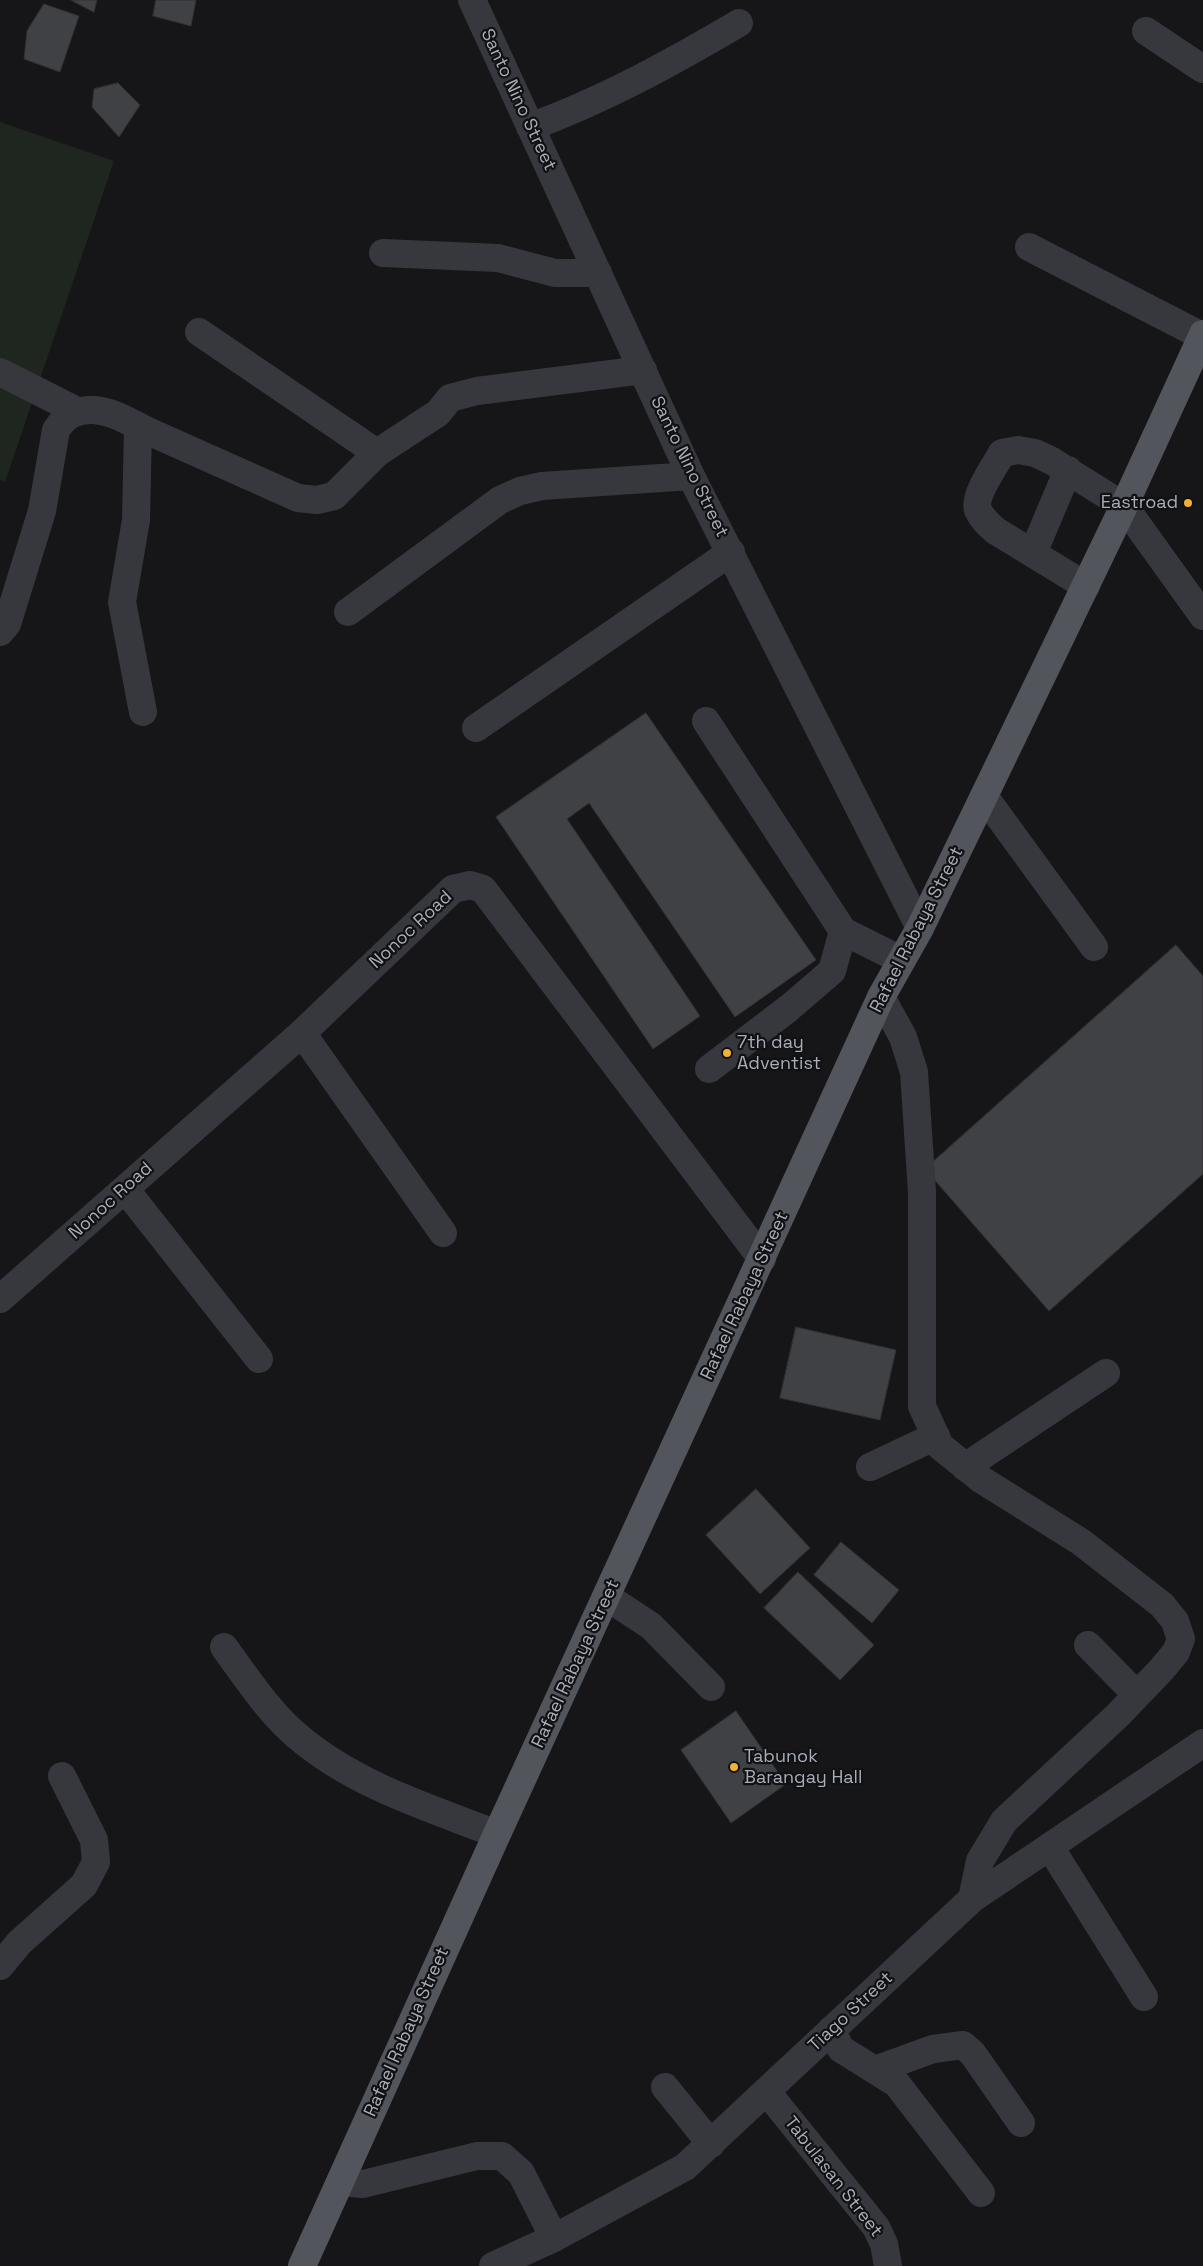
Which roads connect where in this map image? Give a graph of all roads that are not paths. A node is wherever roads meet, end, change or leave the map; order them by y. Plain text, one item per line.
1 (472, 0) edge
2 (739, 23) dead end
3 (1146, 31) dead end
4 (1203, 70) edge
5 (530, 127) junction
6 (1029, 247) dead end
7 (383, 253) dead end
8 (598, 273) junction
9 (199, 332) dead end
10 (1202, 335) edge
11 (642, 370) junction
12 (0, 372) edge
13 (77, 411) junction
14 (138, 427) junction
15 (377, 453) junction
16 (1068, 470) junction
17 (691, 476) junction
18 (1124, 506) junction
19 (730, 552) junction
20 (1032, 553) junction
21 (1086, 586) junction
22 (348, 612) dead end
23 (1203, 616) edge
24 (0, 632) edge
25 (143, 712) dead end
26 (706, 721) dead end
27 (476, 728) dead end
28 (984, 796) junction
29 (920, 928) junction
30 (843, 932) junction
31 (1094, 947) dead end
32 (901, 960) junction
33 (881, 997) junction
34 (302, 1033) junction
35 (709, 1069) dead end
36 (125, 1189) junction
37 (443, 1234) dead end
38 (762, 1259) junction
39 (0, 1299) edge
40 (259, 1360) dead end
41 (1106, 1373) dead end
42 (936, 1436) junction
43 (965, 1466) junction
44 (870, 1467) dead end
45 (607, 1597) junction
46 (1088, 1645) dead end
47 (224, 1648) dead end
48 (711, 1687) dead end
49 (1136, 1696) junction
50 (1203, 1743) edge
51 (62, 1776) dead end
52 (497, 1834) junction
53 (1050, 1847) junction
54 (972, 1899) junction
55 (0, 1966) edge
56 (1144, 1997) dead end
57 (831, 2030) junction
58 (875, 2070) junction
59 (664, 2087) dead end
60 (767, 2092) junction
61 (1021, 2123) dead end
62 (711, 2144) junction
63 (340, 2182) junction
64 (981, 2193) dead end
65 (545, 2250) edge
66 (302, 2266) edge
67 (493, 2266) edge
68 (888, 2266) edge

1 - 5 street, Santo Nino Street
2 - 5 street
3 - 4 street
5 - 8 street, Santo Nino Street
6 - 10 street
7 - 8 street
8 - 11 street, Santo Nino Street
9 - 15 street
10 - 18 main road, Rafael Rabaya Street
11 - 15 street
11 - 17 street, Santo Nino Street
12 - 13 street
13 - 14 street
13 - 24 street
14 - 15 street
14 - 25 street
16 - 18 street
16 - 20 street
16 - 20 street
17 - 19 street, Santo Nino Street
17 - 22 street
18 - 21 main road, Rafael Rabaya Street
18 - 23 street
19 - 27 street
19 - 29 street, Santo Nino Street
20 - 21 street
21 - 28 main road, Rafael Rabaya Street
26 - 30 street
28 - 29 main road, Rafael Rabaya Street
28 - 31 street
29 - 32 main road, Rafael Rabaya Street
30 - 32 street
30 - 35 street
32 - 33 main road, Rafael Rabaya Street
33 - 38 main road, Rafael Rabaya Street
33 - 42 street
34 - 36 street, Nonoc Road
34 - 37 street
34 - 38 street, Nonoc Road
36 - 39 street, Nonoc Road
36 - 40 street
38 - 45 main road, Rafael Rabaya Street
41 - 43 street
42 - 43 street
42 - 44 street
43 - 49 street
45 - 48 street
45 - 52 main road, Rafael Rabaya Street
46 - 49 street
47 - 52 street
49 - 54 street
50 - 53 street, Tiago Street
51 - 55 street
52 - 63 main road, Rafael Rabaya Street
53 - 54 street, Tiago Street
53 - 56 street
54 - 57 street, Tiago Street
57 - 58 street
57 - 60 street, Tiago Street
58 - 61 street
58 - 64 street
59 - 62 street
60 - 62 street, Tiago Street
60 - 68 street, Tabulasan Street
62 - 65 street, Tiago Street
63 - 65 street
63 - 66 main road, Rafael Rabaya Street
65 - 67 street, Tiago Street

